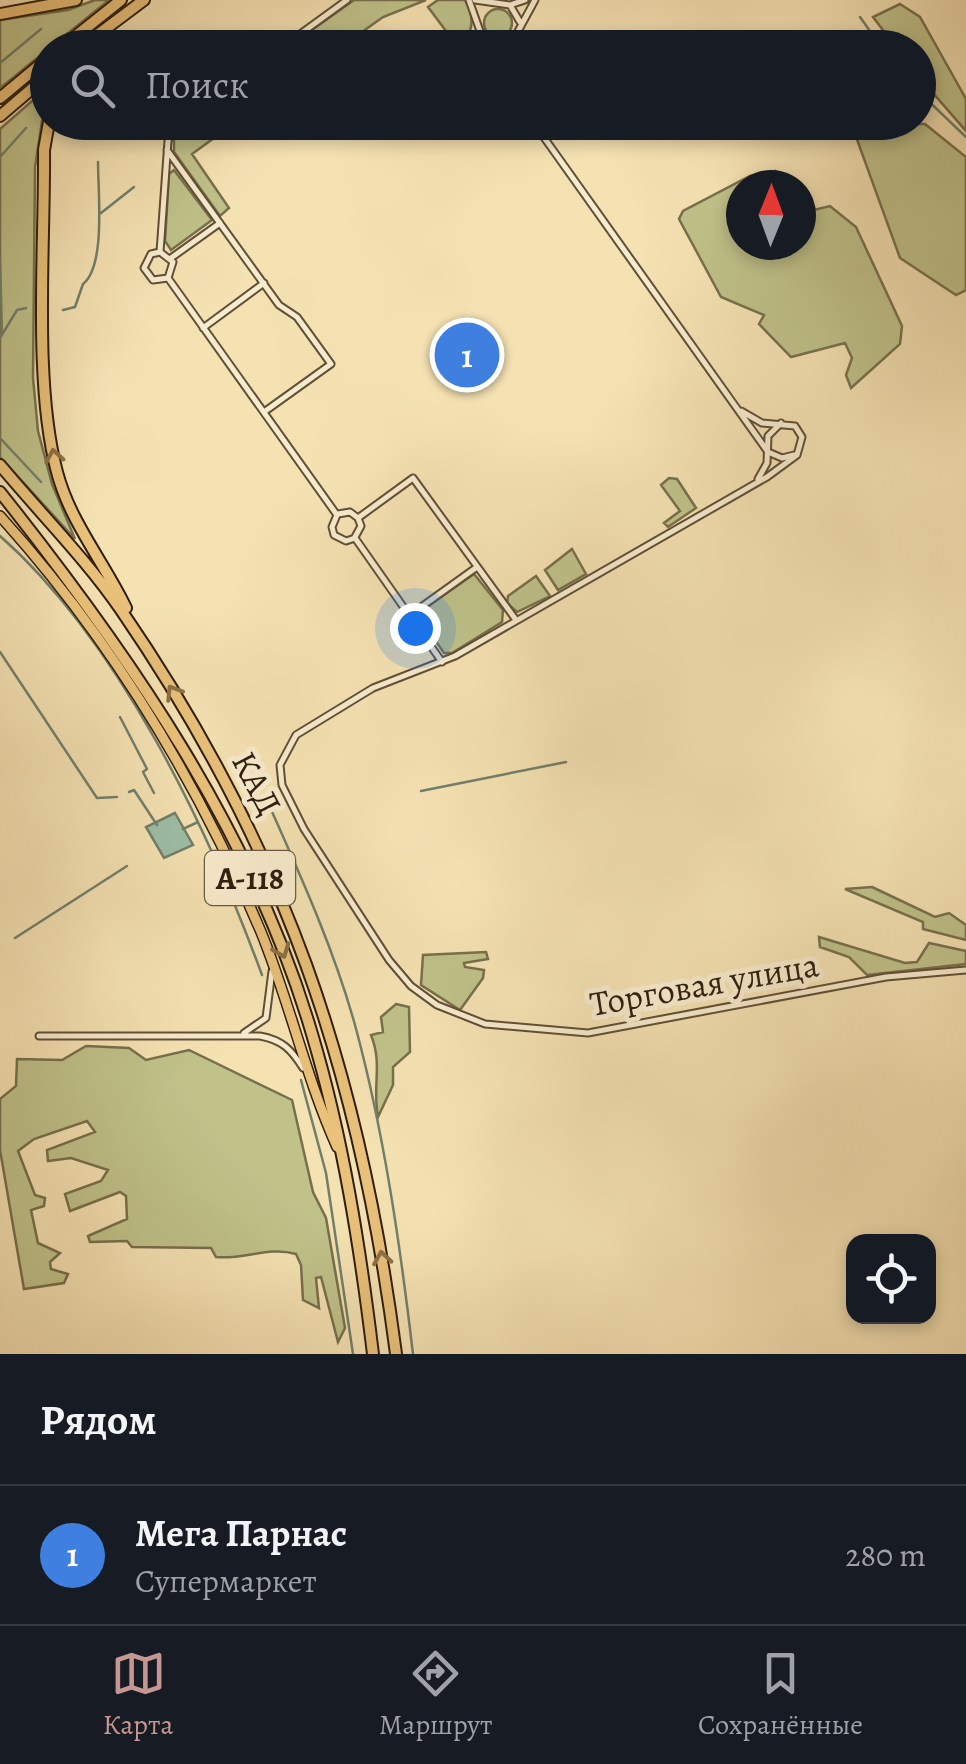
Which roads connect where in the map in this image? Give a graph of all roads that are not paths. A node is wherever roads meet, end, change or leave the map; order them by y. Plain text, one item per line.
1 (76, 0) edge
2 (121, 0) edge
3 (144, 0) edge
4 (347, 0) edge
5 (472, 0) edge
6 (525, 0) edge
7 (535, 0) edge
8 (489, 4) junction
9 (510, 5) junction
10 (0, 14) edge
11 (118, 18) junction
12 (478, 21) junction
13 (520, 22) junction
14 (83, 30) edge
15 (103, 30) edge
16 (108, 30) edge
17 (306, 30) edge
18 (480, 30) edge
19 (518, 30) edge
20 (30, 73) edge
21 (30, 90) edge
22 (0, 98) edge
23 (0, 116) edge
24 (45, 140) edge
25 (170, 140) edge
26 (546, 140) edge
27 (167, 150) junction
28 (220, 223) junction
29 (160, 252) junction
30 (171, 258) junction
31 (168, 278) junction
32 (264, 284) junction
33 (203, 328) junction
34 (741, 411) junction
35 (264, 412) junction
36 (781, 423) junction
37 (768, 452) junction
38 (797, 455) junction
39 (0, 465) edge
40 (752, 484) junction
41 (0, 492) edge
42 (337, 515) junction
43 (358, 518) junction
44 (0, 519) edge
45 (354, 538) junction
46 (476, 567) junction
47 (410, 615) junction
48 (516, 620) junction
49 (138, 636) junction
50 (442, 662) junction
51 (272, 964) junction
52 (966, 970) edge
53 (241, 1034) junction
54 (40, 1036) dead end
55 (310, 1079) junction
56 (342, 1160) junction
57 (374, 1354) edge
58 (396, 1354) edge

1 - 10 highway
2 - 14 highway
3 - 11 highway
4 - 17 street
5 - 8 street
5 - 12 street
6 - 9 street
7 - 13 street
8 - 9 street
8 - 12 street
9 - 13 street
11 - 15 highway
11 - 16 highway
12 - 18 street
13 - 19 street
20 - 22 highway
21 - 23 highway
49 -> 24 highway
25 - 27 street
26 - 34 street
27 - 28 street
27 - 29 street
28 - 30 street
28 - 32 street
29 - 30 street
29 - 31 street
30 - 31 street
31 - 33 street
32 - 33 street
32 - 35 street
33 - 35 street
34 - 36 street
34 - 37 street
35 - 42 street
36 - 37 street
36 - 38 street
37 - 38 street
37 - 40 street
38 - 40 street
39 - 49 highway, КАД / А-118
40 - 48 street
41 -> 56 highway, КАД / А-118
42 - 43 street
42 - 45 street
43 - 45 street
43 - 46 street
44 - 51 main road
45 - 47 street
46 - 47 street
46 - 48 street
47 - 50 street
48 - 50 street
58 -> 49 highway, КАД / А-118
50 - 52 street, Торговая улица
51 - 53 street
51 - 55 main road
53 - 54 street
53 - 55 street
55 - 56 main road
56 - 57 highway, КАД / А-118

